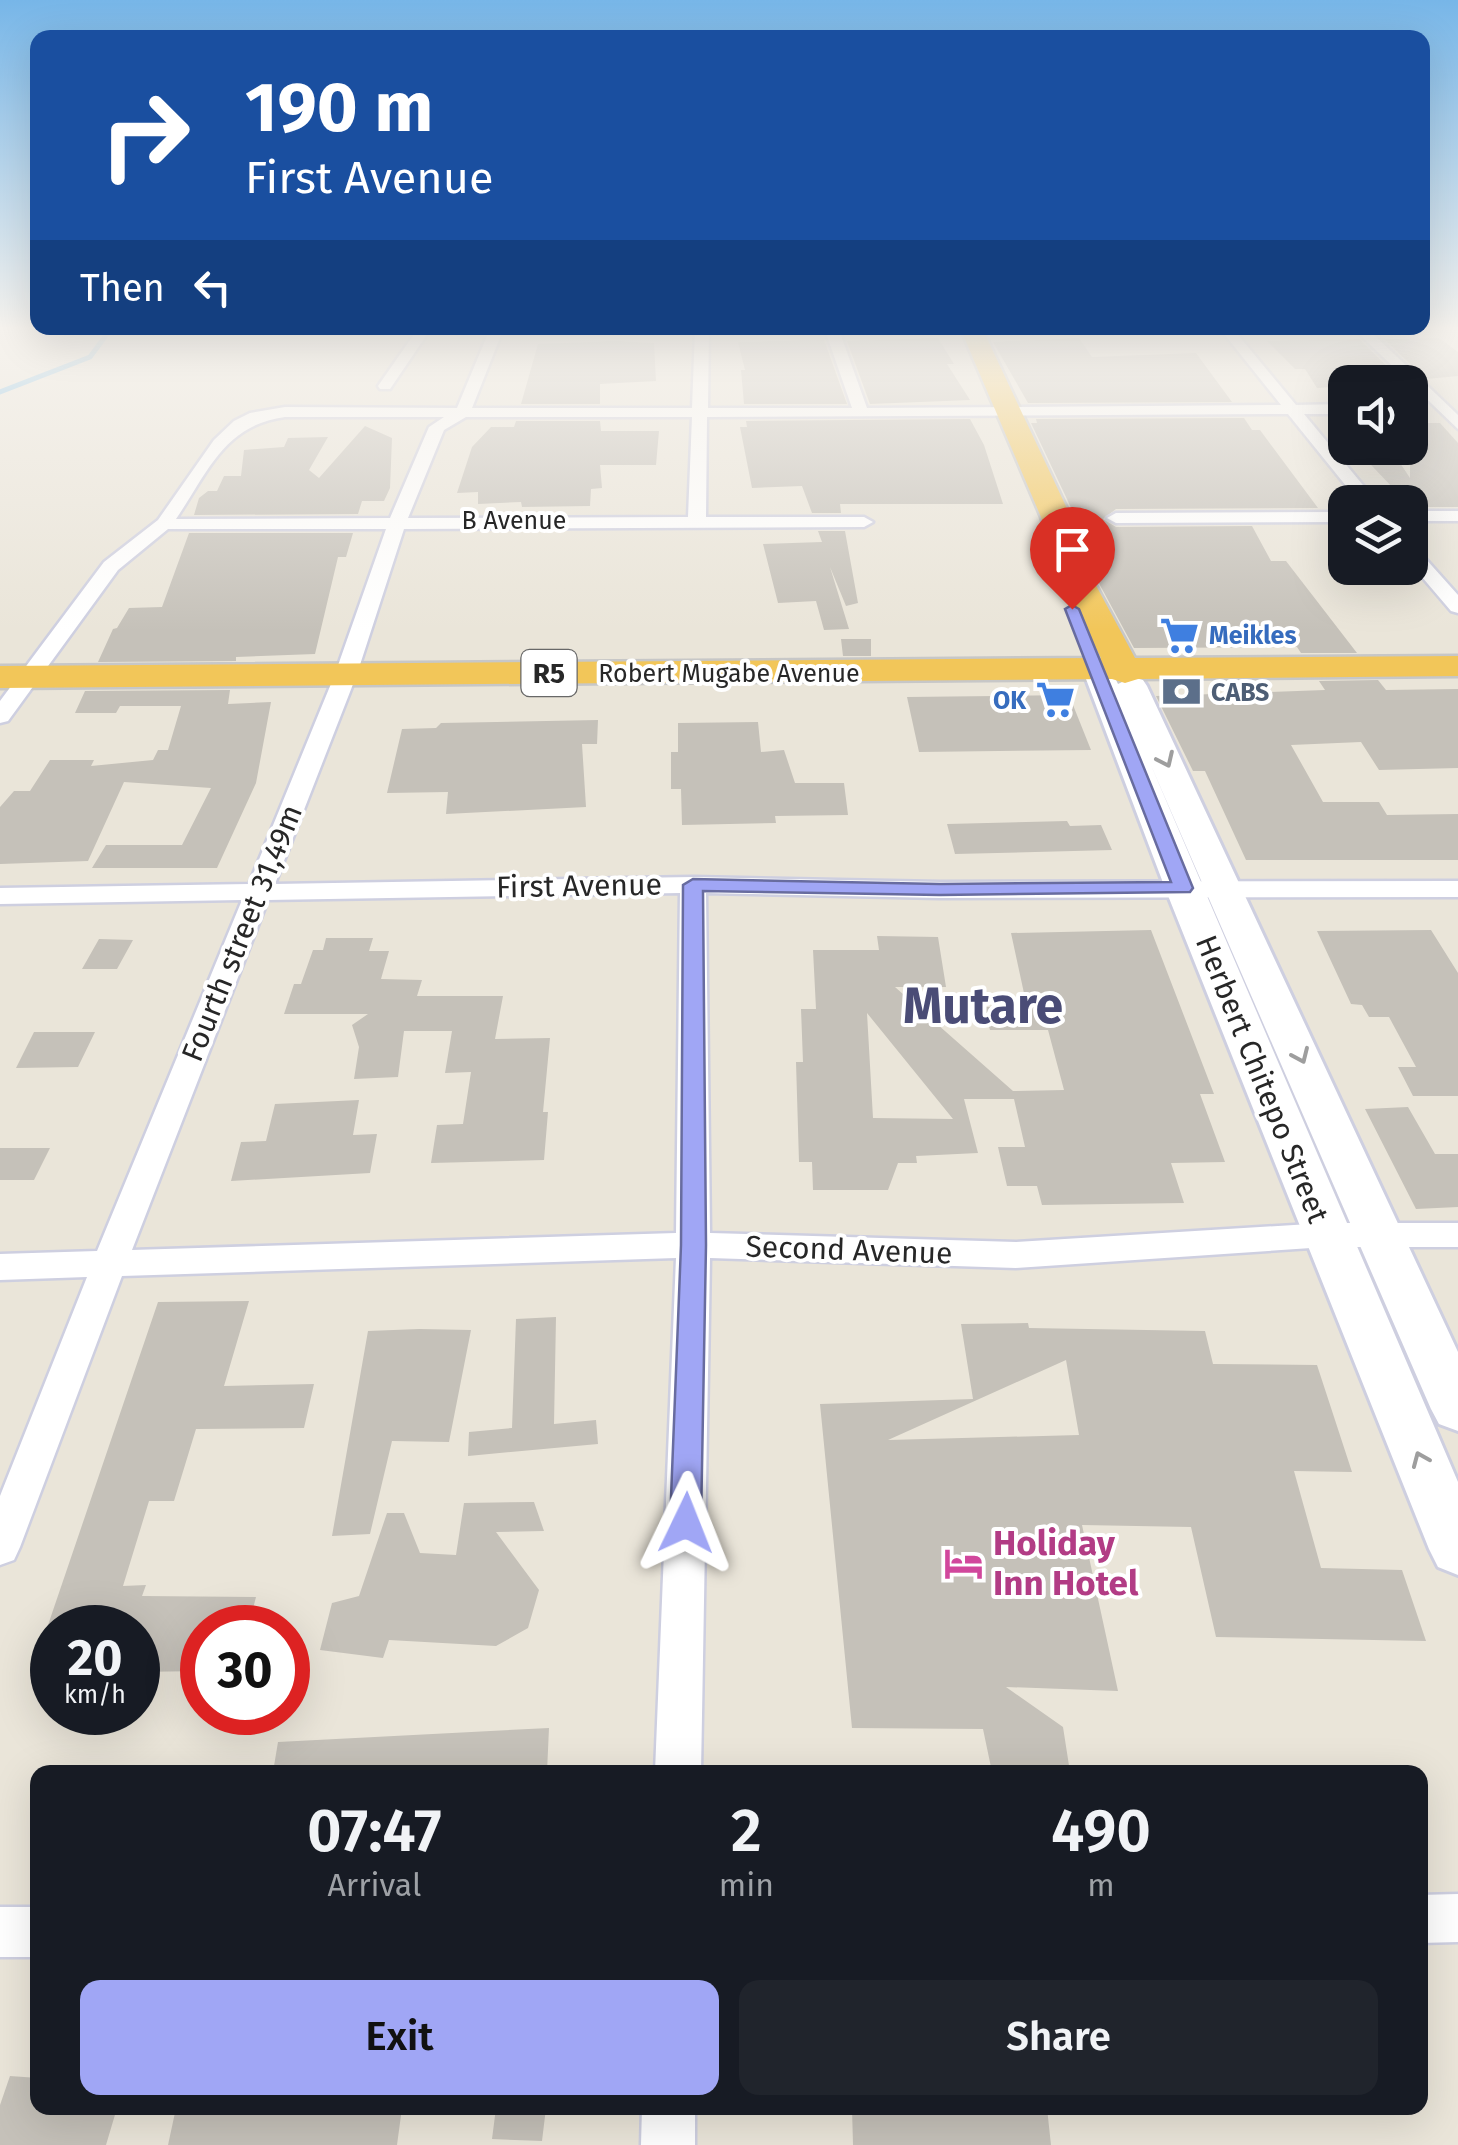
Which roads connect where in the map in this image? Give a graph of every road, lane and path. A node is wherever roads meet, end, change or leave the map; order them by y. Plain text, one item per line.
1 (233, 430) edge
2 (436, 430) edge
3 (699, 430) edge
4 (1008, 430) edge
5 (1311, 430) edge
6 (1354, 485) edge
7 (1428, 516) edge
8 (1458, 516) edge
9 (1328, 517) edge
10 (1116, 518) dead end
11 (697, 520) junction
12 (398, 521) junction
13 (864, 522) dead end
14 (164, 524) junction
15 (1428, 573) edge
16 (1458, 607) edge
17 (1458, 666) edge
18 (1112, 671) junction
19 (346, 674) junction
20 (13, 677) edge
21 (0, 716) edge
22 (693, 885) junction
23 (1204, 888) junction
24 (1458, 888) edge
25 (259, 890) junction
26 (0, 896) edge
27 (1326, 1235) junction
28 (1382, 1235) junction
29 (1458, 1235) edge
30 (694, 1245) junction
31 (109, 1264) junction
32 (0, 1267) edge
33 (1458, 1409) edge
34 (0, 1548) edge
35 (1458, 1549) edge
36 (678, 1765) edge
37 (1458, 1918) edge
38 (1428, 1919) edge
39 (0, 1932) edge
40 (30, 1932) edge
41 (669, 2115) edge
42 (668, 2145) edge

1 - 14 street
2 - 12 street, Fourth street 31,49m
3 - 11 street
4 - 18 highway, Herbert Chitepo Street
5 - 6 street
7 - 8 street
9 - 10 street
11 - 12 street, B Avenue
11 - 13 street, B Avenue
12 - 14 street, B Avenue
12 - 19 street, Fourth street 31,49m
14 - 20 street
15 - 16 street
17 - 18 highway, Robert Mugabe Avenue / R5
18 - 19 highway, Robert Mugabe Avenue / R5
18 - 23 main road, Herbert Chitepo Street
19 - 20 highway, Robert Mugabe Avenue / R5
19 - 25 street, Fourth street 31,49m
20 - 21 street
22 - 23 street, First Avenue
22 - 25 street, First Avenue
22 - 30 street
23 - 24 street, First Avenue
23 - 27 main road, Herbert Chitepo Street
23 -> 28 main road, Herbert Chitepo Street
25 - 26 street, First Avenue
25 - 31 street, Fourth street 31,49m
27 - 28 street, Second Avenue
27 - 30 street, Second Avenue
35 -> 27 main road, Herbert Chitepo Street
28 - 29 street, Second Avenue
28 - 33 main road, Herbert Chitepo Street
30 - 31 street, Second Avenue
30 - 36 street
31 - 32 street, Second Avenue
31 - 34 street, Fourth street 31,49m
37 - 38 street
39 - 40 street
41 - 42 street

